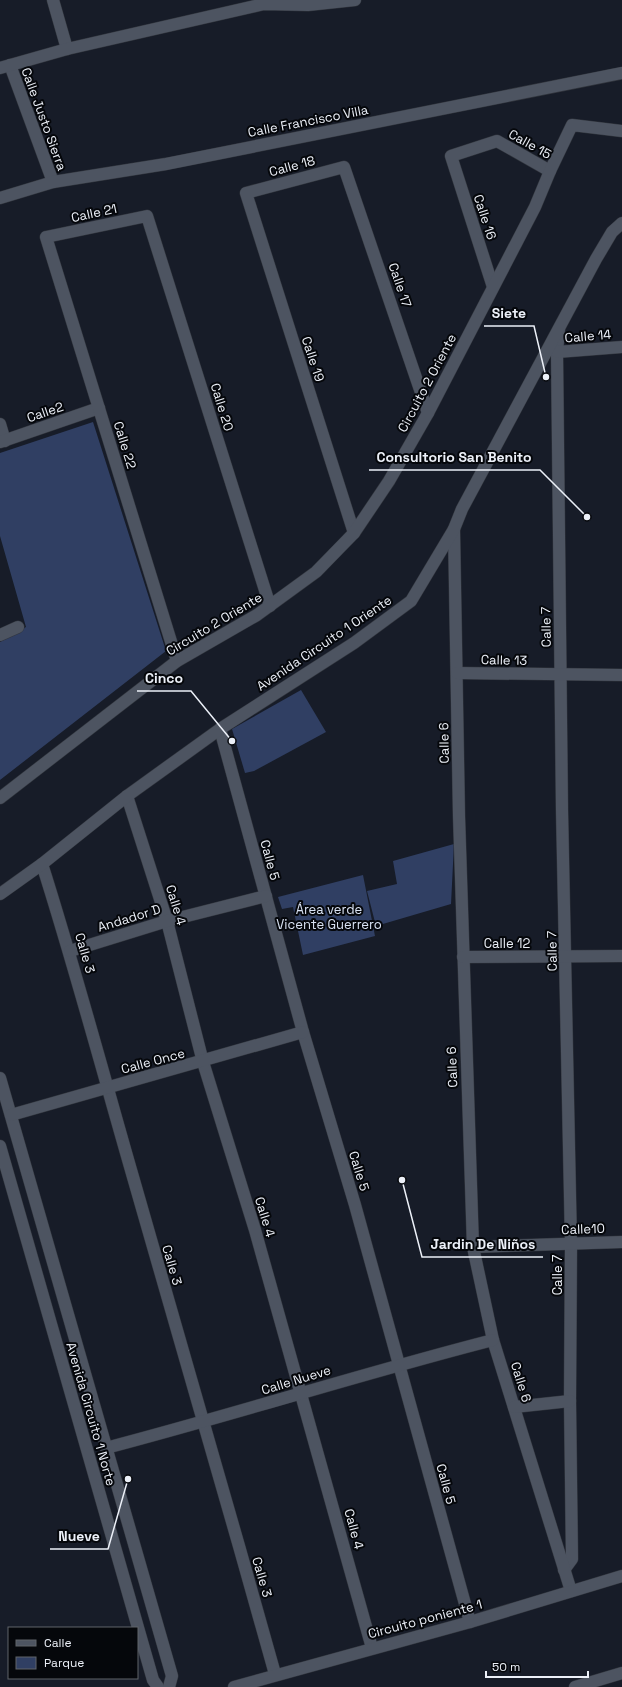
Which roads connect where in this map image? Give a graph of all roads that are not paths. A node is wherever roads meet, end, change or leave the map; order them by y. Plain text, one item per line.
1 (53, 0) edge
2 (355, 0) edge
3 (67, 49) junction
4 (5, 67) edge
5 (622, 73) edge
6 (622, 131) edge
7 (451, 156) joint
8 (344, 167) joint
9 (550, 171) junction
10 (53, 182) junction
11 (246, 193) joint
12 (0, 198) edge
13 (147, 216) joint
14 (622, 223) edge
15 (46, 237) joint
16 (493, 287) junction
17 (559, 329) junction
18 (622, 347) edge
19 (557, 352) junction
20 (99, 408) junction
21 (428, 413) junction
22 (0, 424) edge
23 (3, 441) edge
24 (454, 529) junction
25 (354, 533) junction
26 (270, 606) junction
27 (18, 626) dead end
28 (0, 635) edge
29 (177, 662) junction
30 (457, 673) junction
31 (622, 675) edge
32 (560, 676) junction
33 (220, 729) junction
34 (127, 796) junction
35 (0, 798) edge
36 (42, 864) junction
37 (0, 894) edge
38 (266, 896) junction
39 (167, 921) junction
40 (70, 951) junction
41 (566, 956) junction
42 (622, 956) edge
43 (463, 957) junction
44 (302, 1032) junction
45 (203, 1062) junction
46 (0, 1078) edge
47 (107, 1088) junction
48 (11, 1116) junction
49 (0, 1146) edge
50 (622, 1242) edge
51 (571, 1244) junction
52 (473, 1247) junction
53 (493, 1340) junction
54 (399, 1364) junction
55 (302, 1393) junction
56 (570, 1401) junction
57 (514, 1407) junction
58 (204, 1422) junction
59 (106, 1448) junction
60 (564, 1570) junction
61 (622, 1576) edge
62 (571, 1591) junction
63 (470, 1622) junction
64 (138, 1627) edge
65 (138, 1628) edge
66 (372, 1648) junction
67 (622, 1673) edge
68 (275, 1674) junction
69 (158, 1687) edge
70 (169, 1687) edge
71 (234, 1687) edge
72 (574, 1687) edge

1 - 3 street
2 - 3 street
3 - 4 street
4 - 10 street, Calle Justo Sierra
5 - 10 street, Calle Francisco Villa
6 - 9 street, Circuito 2 Oriente
7 - 9 street, Calle 15
7 - 16 street, Calle 16
8 - 11 street, Calle 18
8 - 21 street, Calle 17
9 - 16 street, Circuito 2 Oriente
10 - 12 street, Calle Francisco Villa
11 - 25 street, Calle 19
13 - 15 street, Calle 21
13 - 26 street, Calle 20
14 - 17 street, Avenida Circuito 1 Oriente
15 - 20 street, Calle 22
16 - 21 street, Circuito 2 Oriente
17 - 19 street, Calle 7
17 - 24 street, Avenida Circuito 1 Oriente
18 - 19 street, Calle 14
19 - 32 street, Calle 7
20 - 23 street, Calle2
20 - 29 street, Calle 22
21 - 25 street, Circuito 2 Oriente
22 - 23 street
24 - 30 street, Calle 6
24 - 33 street, Avenida Circuito 1 Oriente
25 - 26 street, Circuito 2 Oriente
26 - 29 street, Circuito 2 Oriente
27 - 28 street
29 - 35 street, Circuito 2 Oriente
30 - 32 street, Calle 13
30 - 43 street, Calle 6
31 - 32 street, Calle 13
32 - 41 street, Calle 7
33 - 34 street, Avenida Circuito 1 Oriente
33 - 38 street, Calle 5
34 - 36 street, Avenida Circuito 1 Oriente
34 - 39 street, Calle 4
36 - 37 street, Avenida Circuito 1 Oriente
36 - 40 street, Calle 3
38 - 39 street, Andador D
38 - 44 street, Calle 5
39 - 40 street, Andador D
39 - 45 street, Calle 4
40 - 47 street, Calle 3
41 - 42 street, Calle 12
41 - 43 street, Calle 12
41 - 51 street, Calle 7
43 - 52 street, Calle 6
44 - 45 street, Calle Once
44 - 54 street, Calle 5
45 - 47 street, Calle Once
45 - 55 street, Calle 4
46 - 48 street, Avenida Circuito 1 Norte
47 - 48 street, Calle Once
47 - 58 street, Calle 3
48 - 59 street, Avenida Circuito 1 Norte
49 - 64 street, Avenida Circuito 1 Norte
50 - 51 street, Calle10
51 - 52 street, Calle10
51 - 56 street, Calle 7
52 - 53 street, Calle 6
53 - 54 street, Calle Nueve
53 - 57 street, Calle 6
54 - 55 street, Calle Nueve
54 - 63 street, Calle 5
55 - 58 street, Calle Nueve
55 - 66 street, Calle 4
56 - 57 street
56 - 60 street, Calle 7
57 - 60 street, Calle 6
58 - 59 street, Calle Nueve
58 - 68 street, Calle 3
59 - 70 street, Avenida Circuito 1 Norte
60 - 62 street, Calle 6
61 - 62 street, Circuito poniente 1
62 - 63 street, Circuito poniente 1
63 - 66 street, Circuito poniente 1
65 - 69 street, Avenida Circuito 1 Norte
66 - 68 street, Circuito poniente 1
67 - 72 street
68 - 71 street, Circuito poniente 1

